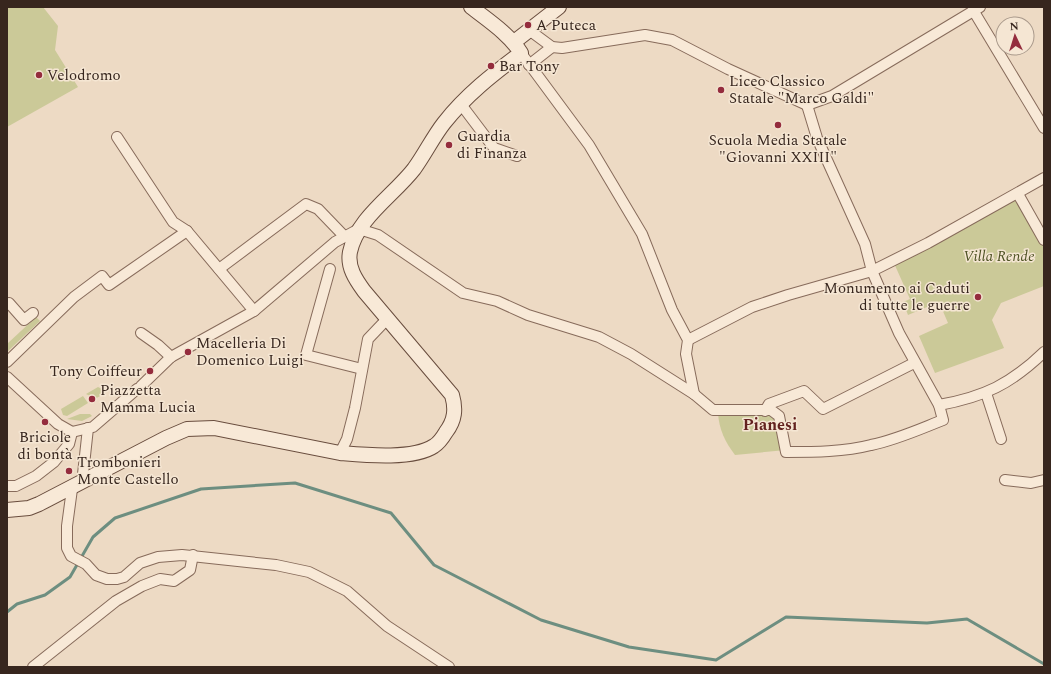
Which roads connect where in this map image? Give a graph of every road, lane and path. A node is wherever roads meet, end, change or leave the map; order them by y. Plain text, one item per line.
1 (471, 7) edge
2 (559, 7) edge
3 (976, 9) edge
4 (530, 30) junction
5 (552, 47) junction
6 (517, 48) junction
7 (529, 65) junction
8 (460, 104) junction
9 (807, 105) junction
10 (1044, 128) edge
11 (117, 137) dead end
12 (517, 156) dead end
13 (1044, 178) edge
14 (1018, 194) junction
15 (359, 228) junction
16 (187, 231) junction
17 (344, 236) junction
18 (1044, 240) edge
19 (219, 269) junction
20 (330, 269) dead end
21 (872, 271) junction
22 (8, 303) edge
23 (254, 311) junction
24 (33, 313) dead end
25 (388, 318) junction
26 (140, 333) dead end
27 (688, 340) junction
28 (1044, 352) edge
29 (171, 357) junction
30 (7, 362) edge
31 (914, 363) junction
32 (362, 369) junction
33 (7, 377) edge
34 (986, 393) junction
35 (694, 394) junction
36 (939, 405) junction
37 (765, 411) junction
38 (88, 428) junction
39 (72, 432) junction
40 (1001, 439) dead end
41 (340, 453) junction
42 (87, 480) junction
43 (1005, 480) dead end
44 (1044, 480) edge
45 (7, 486) edge
46 (72, 488) junction
47 (7, 510) edge
48 (193, 555) junction
49 (33, 667) edge
50 (449, 667) edge

1 - 6 street
2 - 4 street
3 - 9 street
3 - 10 street
4 - 5 street
4 - 6 street
5 - 7 street
5 - 9 street
6 - 7 street
6 - 8 street
7 - 27 street
8 - 12 street
8 - 15 street
9 - 21 street
11 - 16 street
13 - 14 street
14 - 18 street
14 - 21 street
15 - 17 street
15 - 25 street
15 - 35 street
16 - 19 street
16 - 30 street
17 - 19 street
17 - 23 street
19 - 23 street
20 - 32 street
21 - 27 street
21 - 31 street
22 - 24 street
23 - 29 street
25 - 32 street
25 - 41 street
26 - 29 street
27 - 35 street
28 - 34 street
29 - 38 street
31 - 36 street
31 - 37 street
32 - 41 street
33 - 39 street
34 - 36 street
34 - 40 street
35 - 37 street
36 - 37 street
38 - 39 street
38 - 42 street
39 - 45 street
41 - 42 street
42 - 46 street
43 - 44 street
46 - 47 street
46 - 48 street
48 - 49 street
48 - 50 street

